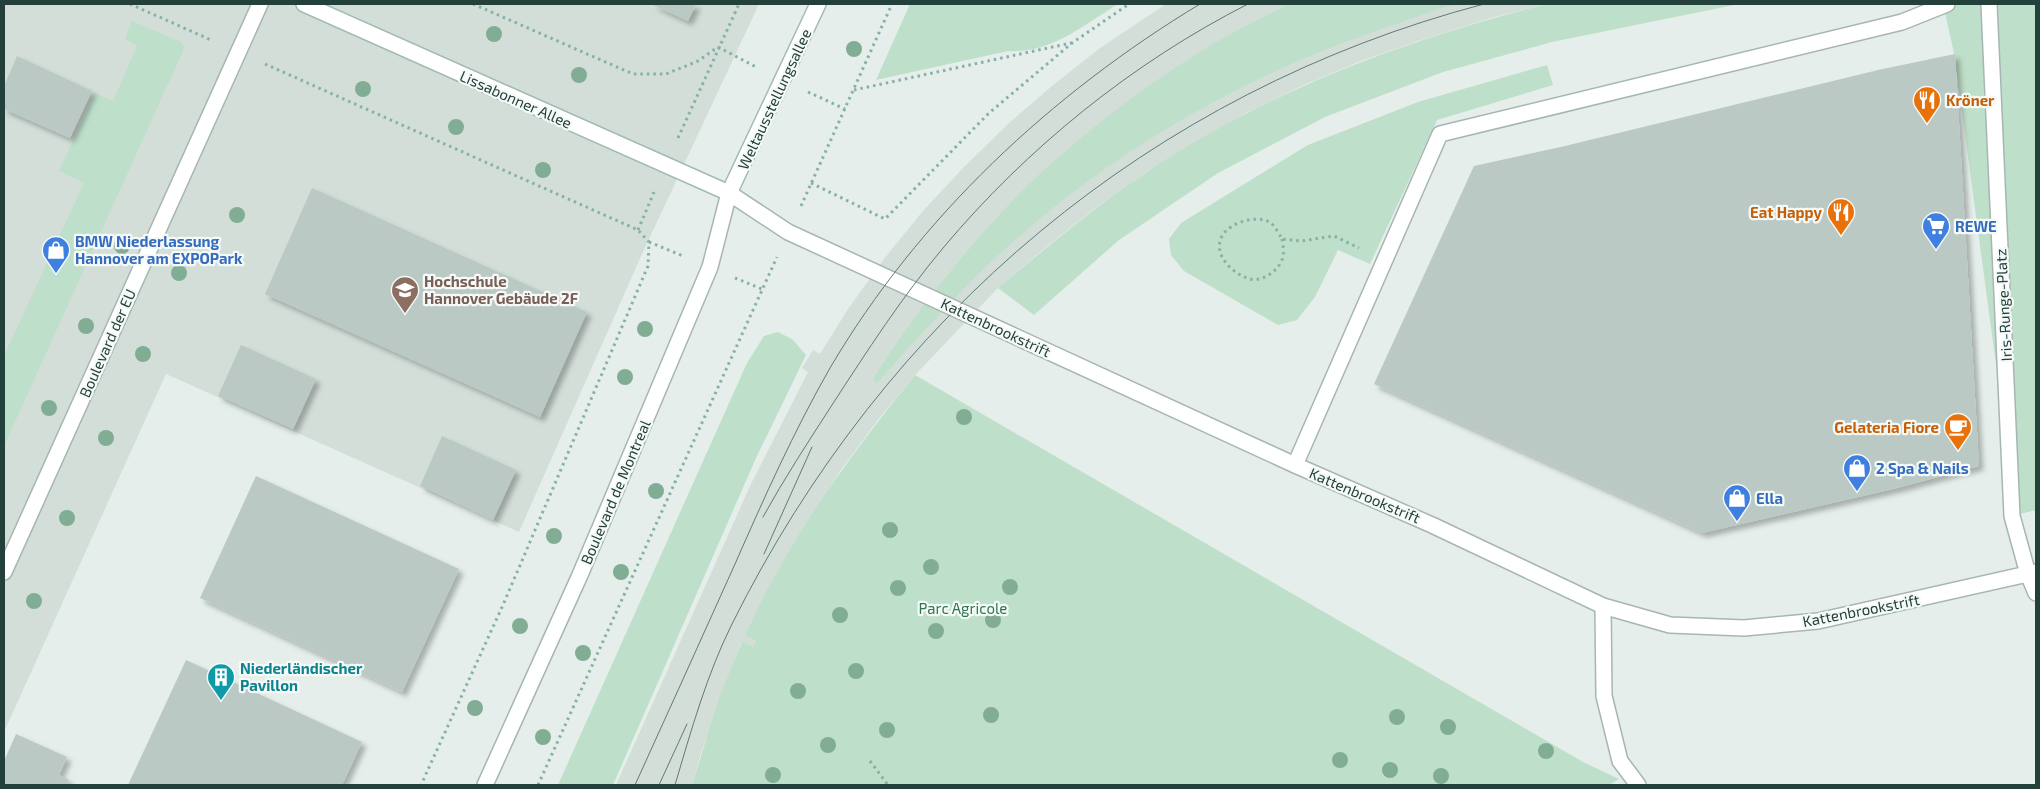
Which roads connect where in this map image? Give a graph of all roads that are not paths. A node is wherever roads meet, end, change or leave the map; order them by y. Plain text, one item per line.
1 (260, 4) edge
2 (818, 4) edge
3 (1947, 4) edge
4 (1989, 4) edge
5 (308, 5) edge
6 (729, 194) junction
7 (1295, 465) junction
8 (4, 572) edge
9 (2032, 573) edge
10 (2036, 593) edge
11 (1603, 606) junction
12 (485, 785) edge
13 (1638, 785) edge

1 - 8 street, Boulevard der EU
2 - 6 street, Weltausstellungsallee
3 - 7 street
4 - 9 street, Iris-Runge-Platz
5 - 6 street, Lissabonner Allee
6 - 7 street, Kattenbrookstrift
6 - 12 street, Boulevard de Montreal
7 - 11 street, Kattenbrookstrift
9 - 10 street, Iris-Runge-Platz
9 - 11 street, Kattenbrookstrift
11 - 13 street

